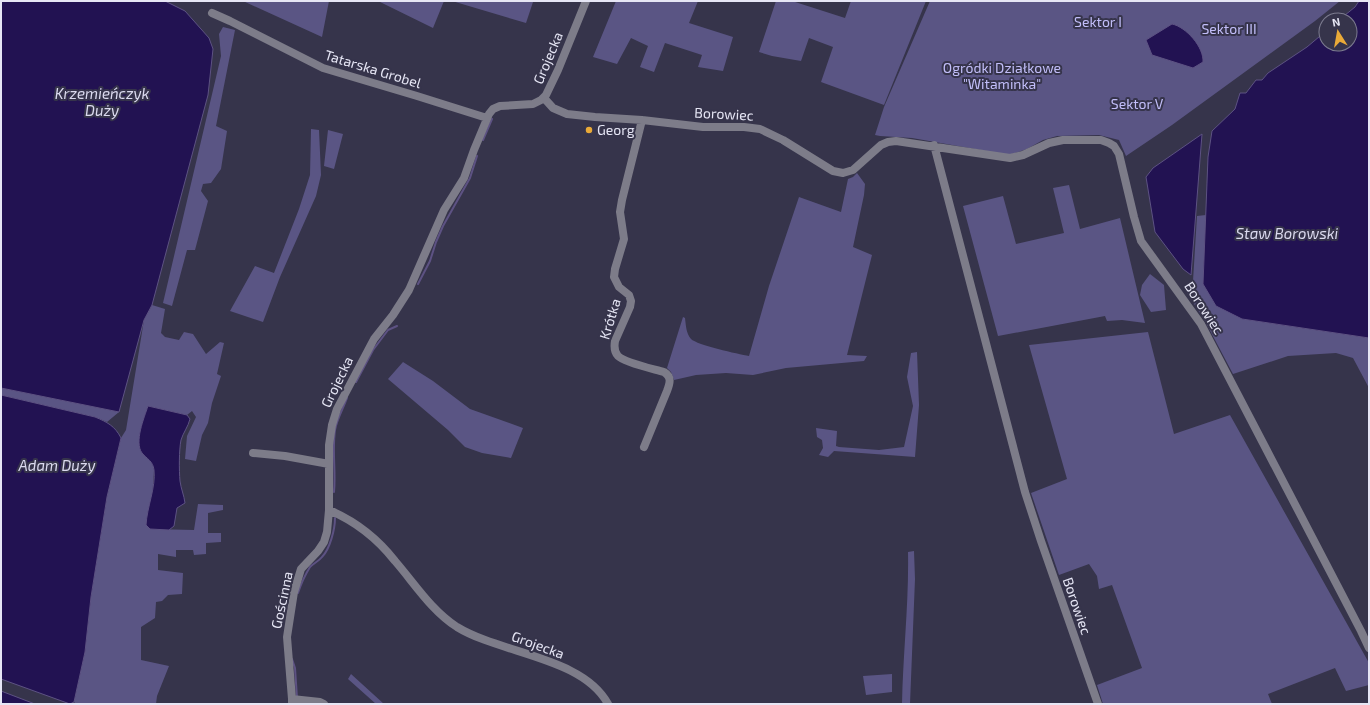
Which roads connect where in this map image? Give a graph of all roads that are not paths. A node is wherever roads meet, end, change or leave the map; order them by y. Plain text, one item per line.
1 (586, 1) edge
2 (212, 13) dead end
3 (544, 98) junction
4 (487, 118) junction
5 (642, 120) junction
6 (934, 145) junction
7 (644, 448) dead end
8 (253, 453) dead end
9 (329, 464) junction
10 (329, 510) junction
11 (1369, 648) edge
12 (292, 701) edge
13 (324, 704) edge
14 (608, 704) edge
15 (1098, 704) edge

1 - 3 street, Grojecka
2 - 4 street, Tatarska Grobel
3 - 4 street, Grojecka
3 - 5 street, Borowiec
4 - 9 street, Grojecka
5 - 6 street, Borowiec
5 - 7 street, Krótka
6 - 11 street, Borowiec
6 - 15 street, Borowiec
8 - 9 street
9 - 10 street, Grojecka
10 - 12 street, Gościnna
10 - 14 street, Grojecka
12 - 13 street

